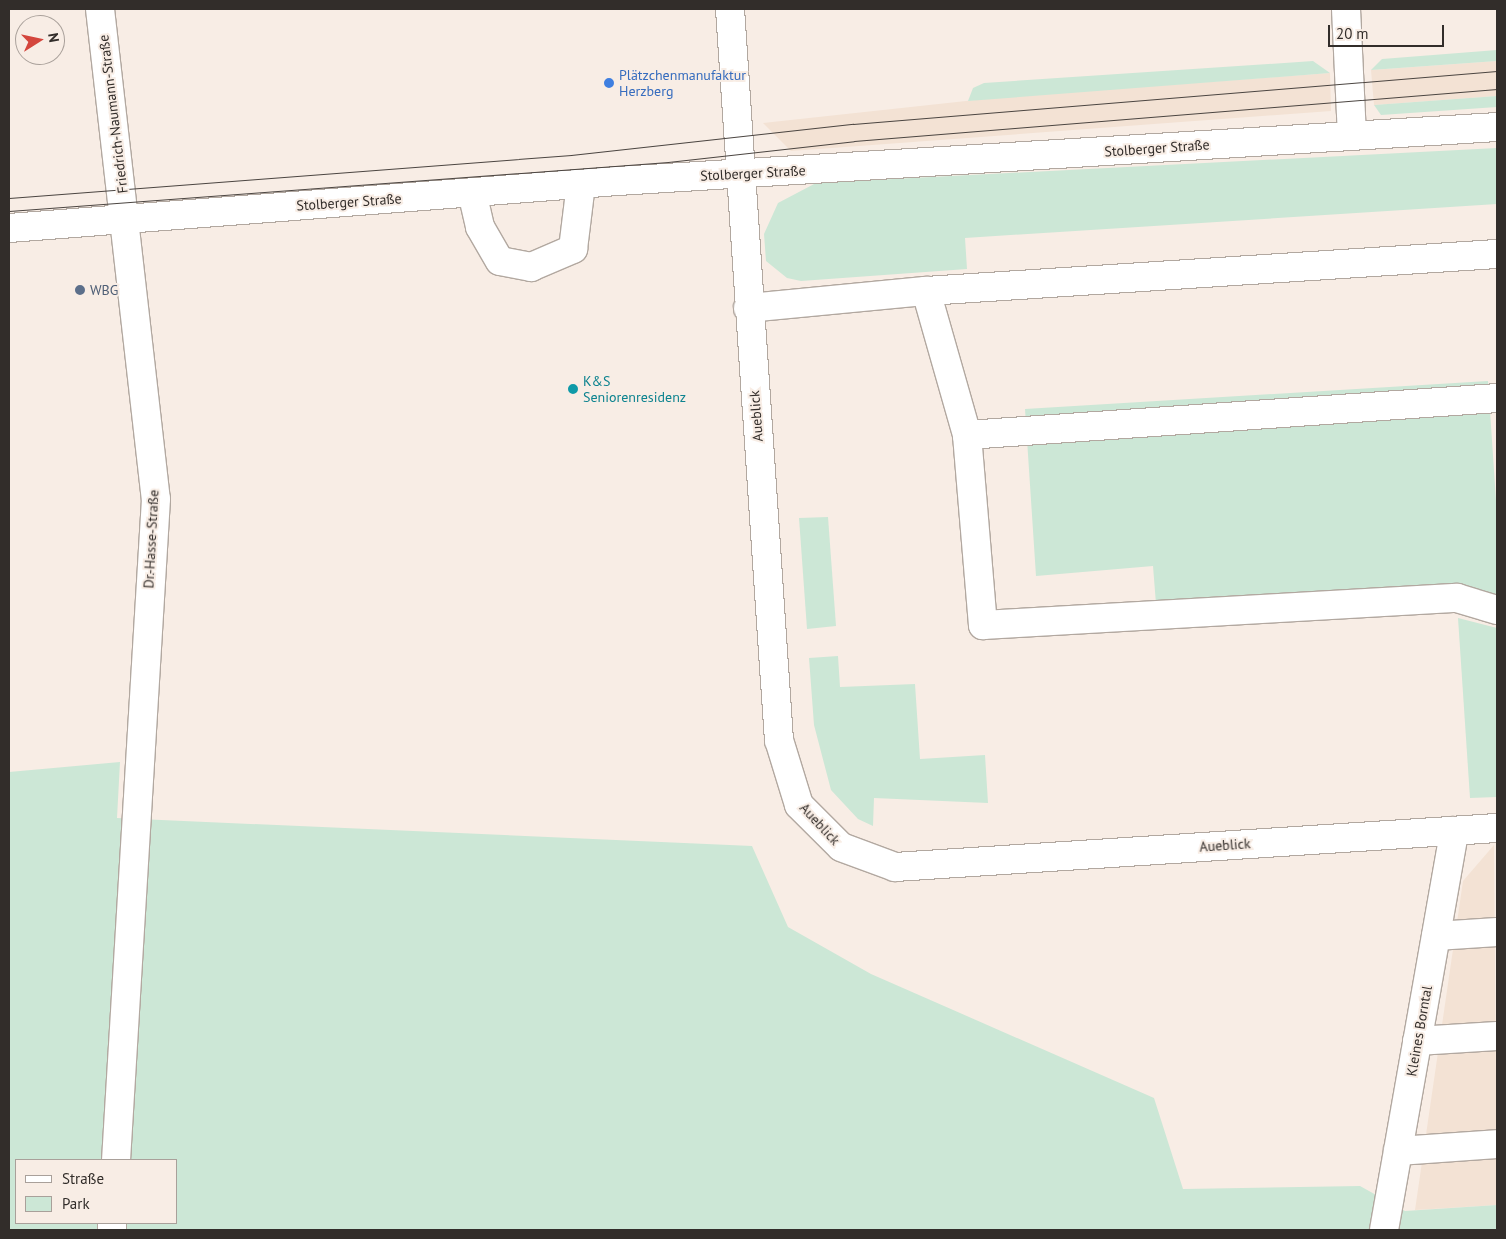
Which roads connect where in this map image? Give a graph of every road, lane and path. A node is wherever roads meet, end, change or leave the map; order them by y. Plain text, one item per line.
1 (100, 9) edge
2 (730, 9) edge
3 (1346, 9) edge
4 (1497, 127) edge
5 (1352, 136) junction
6 (739, 174) junction
7 (581, 184) junction
8 (472, 192) junction
9 (124, 219) junction
10 (9, 228) edge
11 (1497, 254) edge
12 (926, 291) junction
13 (748, 308) junction
14 (1497, 398) edge
15 (967, 434) junction
16 (1497, 610) edge
17 (1497, 828) edge
18 (1454, 831) junction
19 (1497, 932) edge
20 (1436, 936) junction
21 (1497, 1036) edge
22 (1417, 1041) junction
23 (1497, 1144) edge
24 (1398, 1151) junction
25 (116, 1159) edge
26 (1384, 1230) edge

1 - 9 street, Friedrich-Naumann-Straße
2 - 6 street, Aueblick
3 - 5 street
4 - 5 street, Stolberger Straße
5 - 6 street, Stolberger Straße
6 - 7 street, Stolberger Straße
6 - 13 street, Aueblick
7 - 8 street, Stolberger Straße
7 - 8 street
8 - 9 street, Stolberger Straße
9 - 10 street, Stolberger Straße
9 - 25 street, Dr.-Hasse-Straße
11 - 12 street
12 - 13 street
12 - 15 street
13 - 18 street, Aueblick
14 - 15 street
15 - 16 street
17 - 18 street, Aueblick
18 - 20 street, Kleines Borntal
19 - 20 street
20 - 22 street, Kleines Borntal
21 - 22 street
22 - 24 street, Kleines Borntal
23 - 24 street
24 - 26 street, Kleines Borntal

